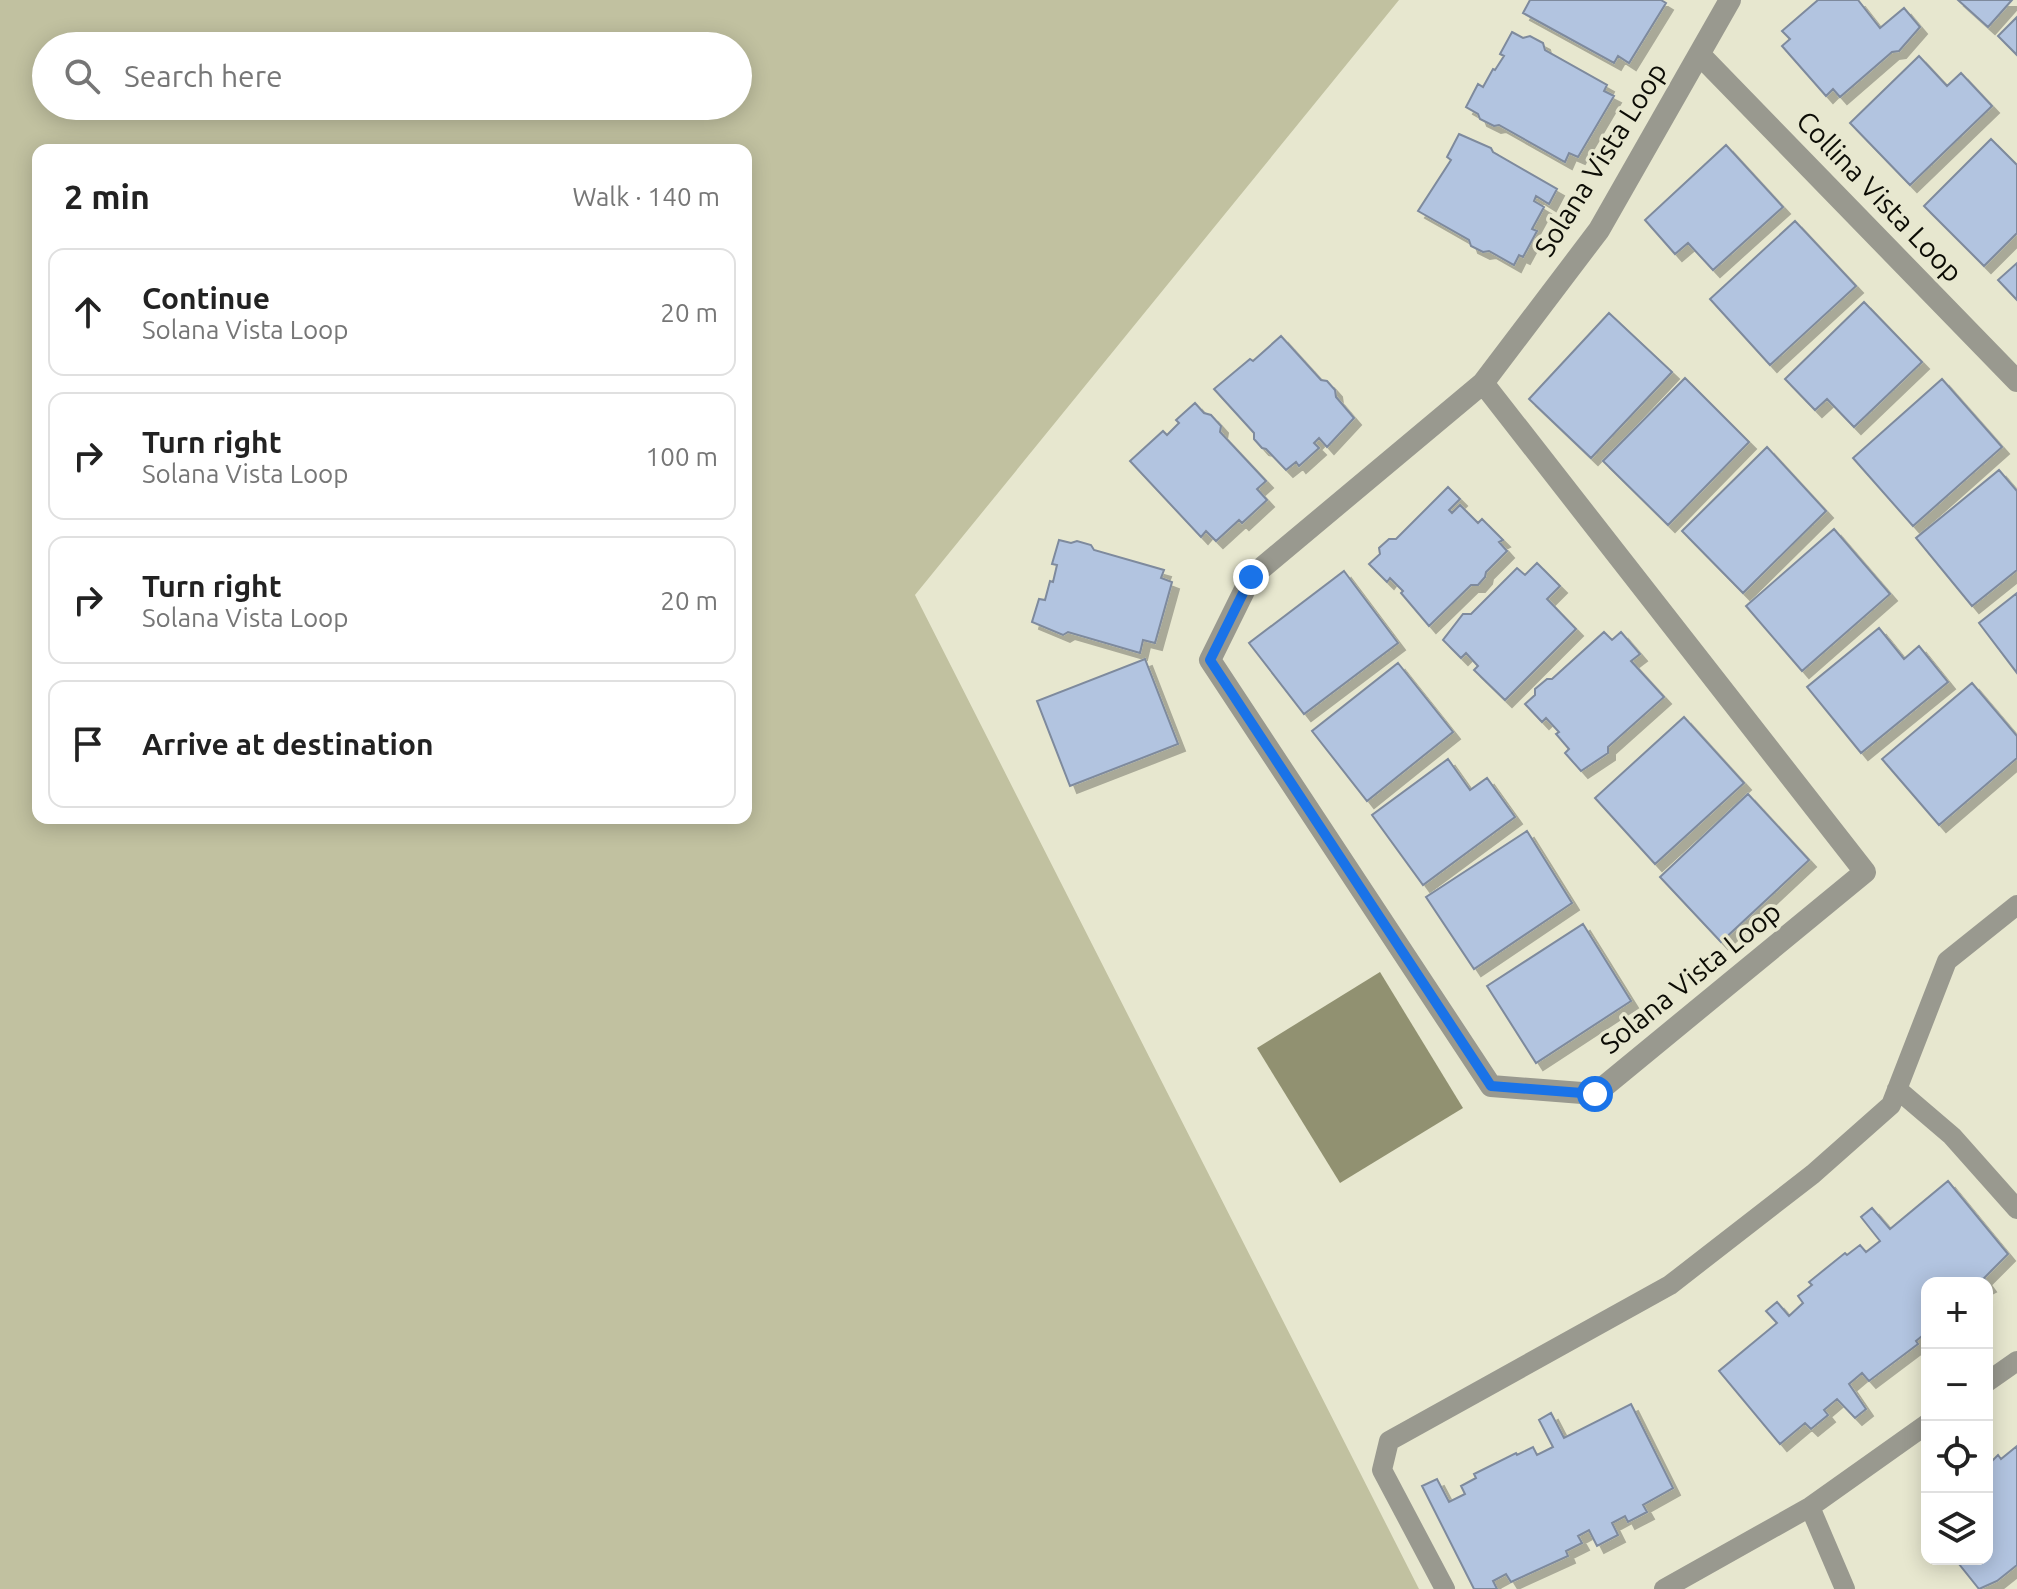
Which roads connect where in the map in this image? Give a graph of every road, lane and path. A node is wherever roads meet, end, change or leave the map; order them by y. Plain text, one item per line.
1 (1730, 0) edge
2 (1700, 55) junction
3 (2017, 381) edge
4 (1483, 383) junction
5 (2017, 905) edge
6 (1897, 1089) junction
7 (2017, 1209) edge
8 (2017, 1361) edge
9 (1993, 1378) edge
10 (1921, 1428) edge
11 (1810, 1507) junction
12 (1445, 1589) edge
13 (1664, 1589) edge
14 (1845, 1589) edge

1 - 2 street, Solana Vista Loop
2 - 3 street, Collina Vista Loop
2 - 4 street, Solana Vista Loop
4 - 4 street, Solana Vista Loop
5 - 6 lane
6 - 7 lane
6 - 12 lane
8 - 9 lane
10 - 11 lane
11 - 13 lane
11 - 14 lane

